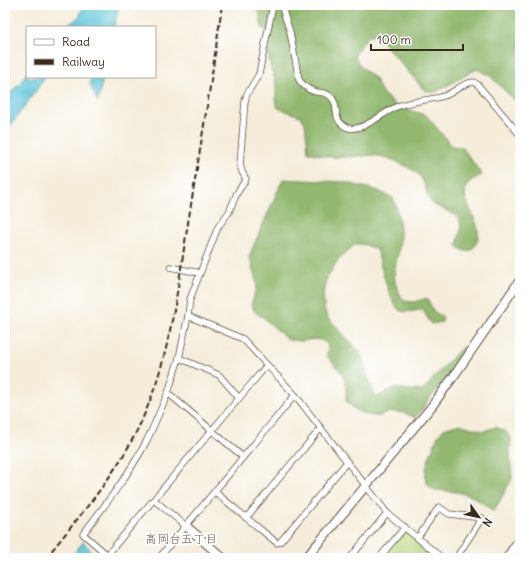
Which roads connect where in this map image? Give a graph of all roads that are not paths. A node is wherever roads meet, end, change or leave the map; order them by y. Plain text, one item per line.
1 (273, 5) edge
2 (281, 5) edge
3 (520, 136) edge
4 (170, 267) dead end
5 (200, 273) junction
6 (520, 280) edge
7 (188, 316) junction
8 (179, 358) junction
9 (267, 365) junction
10 (168, 393) junction
11 (294, 395) junction
12 (239, 398) junction
13 (321, 428) junction
14 (212, 430) junction
15 (243, 457) junction
16 (347, 462) junction
17 (366, 486) junction
18 (215, 492) junction
19 (154, 500) junction
20 (387, 513) junction
21 (246, 518) junction
22 (186, 526) junction
23 (405, 527) junction
24 (418, 538) junction
25 (520, 538) edge
26 (109, 556) edge
27 (159, 558) edge
28 (223, 558) edge
29 (306, 558) edge
30 (350, 558) edge
31 (379, 558) edge
32 (442, 558) edge
33 (456, 558) edge
34 (507, 558) edge

1 - 5 street
2 - 3 street
4 - 5 street
5 - 7 street
6 - 17 street
7 - 8 street
7 - 9 street
8 - 10 street
8 - 12 street
9 - 11 street
9 - 12 street
10 - 14 street
10 - 26 street
11 - 13 street
11 - 15 street
12 - 14 street
13 - 16 street
13 - 21 street
14 - 15 street
14 - 19 street
15 - 18 street
16 - 17 street
16 - 21 street
17 - 20 street
17 - 29 street
18 - 21 street
18 - 22 street
19 - 22 street
19 - 26 street
20 - 23 street
20 - 30 street
22 - 27 street
22 - 28 street
23 - 24 street
23 - 31 street
24 - 32 street
24 - 33 street
25 - 34 street

